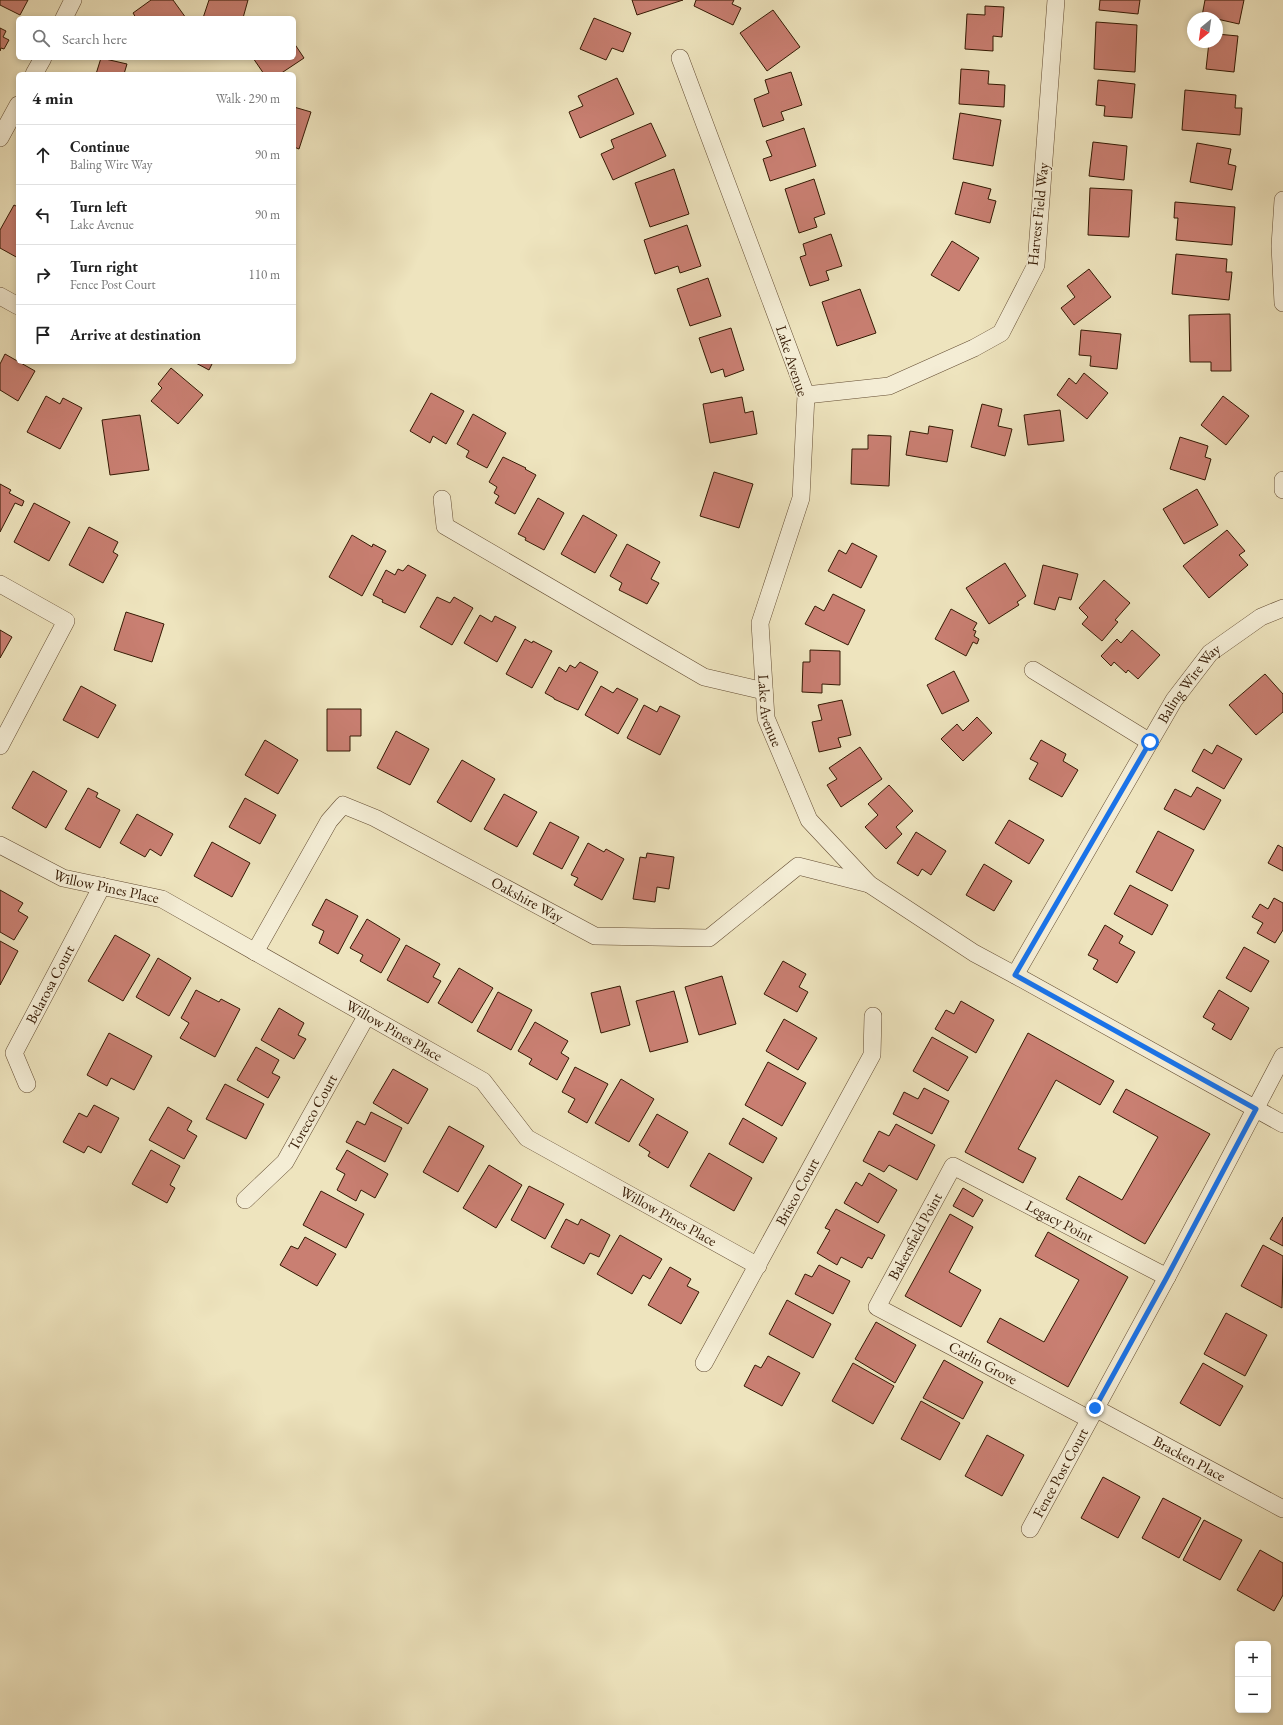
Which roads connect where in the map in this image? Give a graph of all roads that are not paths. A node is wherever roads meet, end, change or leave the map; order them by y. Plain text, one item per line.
1 (73, 0) edge
2 (1056, 0) edge
3 (65, 16) edge
4 (680, 58) dead end
5 (42, 60) edge
6 (35, 72) edge
7 (16, 108) edge
8 (0, 138) edge
9 (1283, 200) edge
10 (0, 296) edge
11 (1283, 303) edge
12 (16, 305) edge
13 (806, 395) junction
14 (1283, 480) edge
15 (1283, 490) edge
16 (442, 499) dead end
17 (0, 584) edge
18 (1283, 608) edge
19 (1033, 670) dead end
20 (764, 690) junction
21 (1150, 742) junction
22 (0, 746) edge
23 (0, 845) edge
24 (869, 884) junction
25 (102, 886) junction
26 (255, 952) junction
27 (1015, 975) junction
28 (367, 1015) junction
29 (873, 1016) dead end
30 (1283, 1056) edge
31 (27, 1084) dead end
32 (1256, 1109) junction
33 (1283, 1124) edge
34 (953, 1166) joint
35 (245, 1200) dead end
36 (758, 1266) junction
37 (1167, 1277) junction
38 (877, 1307) joint
39 (704, 1363) dead end
40 (1092, 1414) junction
41 (1283, 1508) edge
42 (1030, 1528) dead end

1 - 3 street
2 - 13 street, Harvest Field Way
4 - 13 street, Lake Avenue
5 - 6 street
7 - 8 street
9 - 11 street
10 - 12 street
13 - 20 street, Lake Avenue
14 - 15 street
16 - 20 street
17 - 22 street
18 - 21 street, Baling Wire Way
19 - 21 street
20 - 24 street, Lake Avenue
21 - 27 street, Baling Wire Way
23 - 25 street, Willow Pines Place
24 - 26 street, Oakshire Way
24 - 27 street, Lake Avenue
25 - 26 street, Willow Pines Place
25 - 31 street, Belarosa Court
26 - 28 street, Willow Pines Place
27 - 32 street, Lake Avenue
28 - 35 street, Torecco Court
28 - 36 street, Willow Pines Place
29 - 36 street, Brisco Court
30 - 32 street, Fence Post Court
32 - 33 street, Lake Avenue
32 - 37 street, Fence Post Court
34 - 37 street, Legacy Point
34 - 38 street, Bakersfield Point
36 - 39 street, Brisco Court
37 - 40 street, Fence Post Court
38 - 40 street, Carlin Grove
40 - 41 street, Bracken Place
40 - 42 street, Fence Post Court

